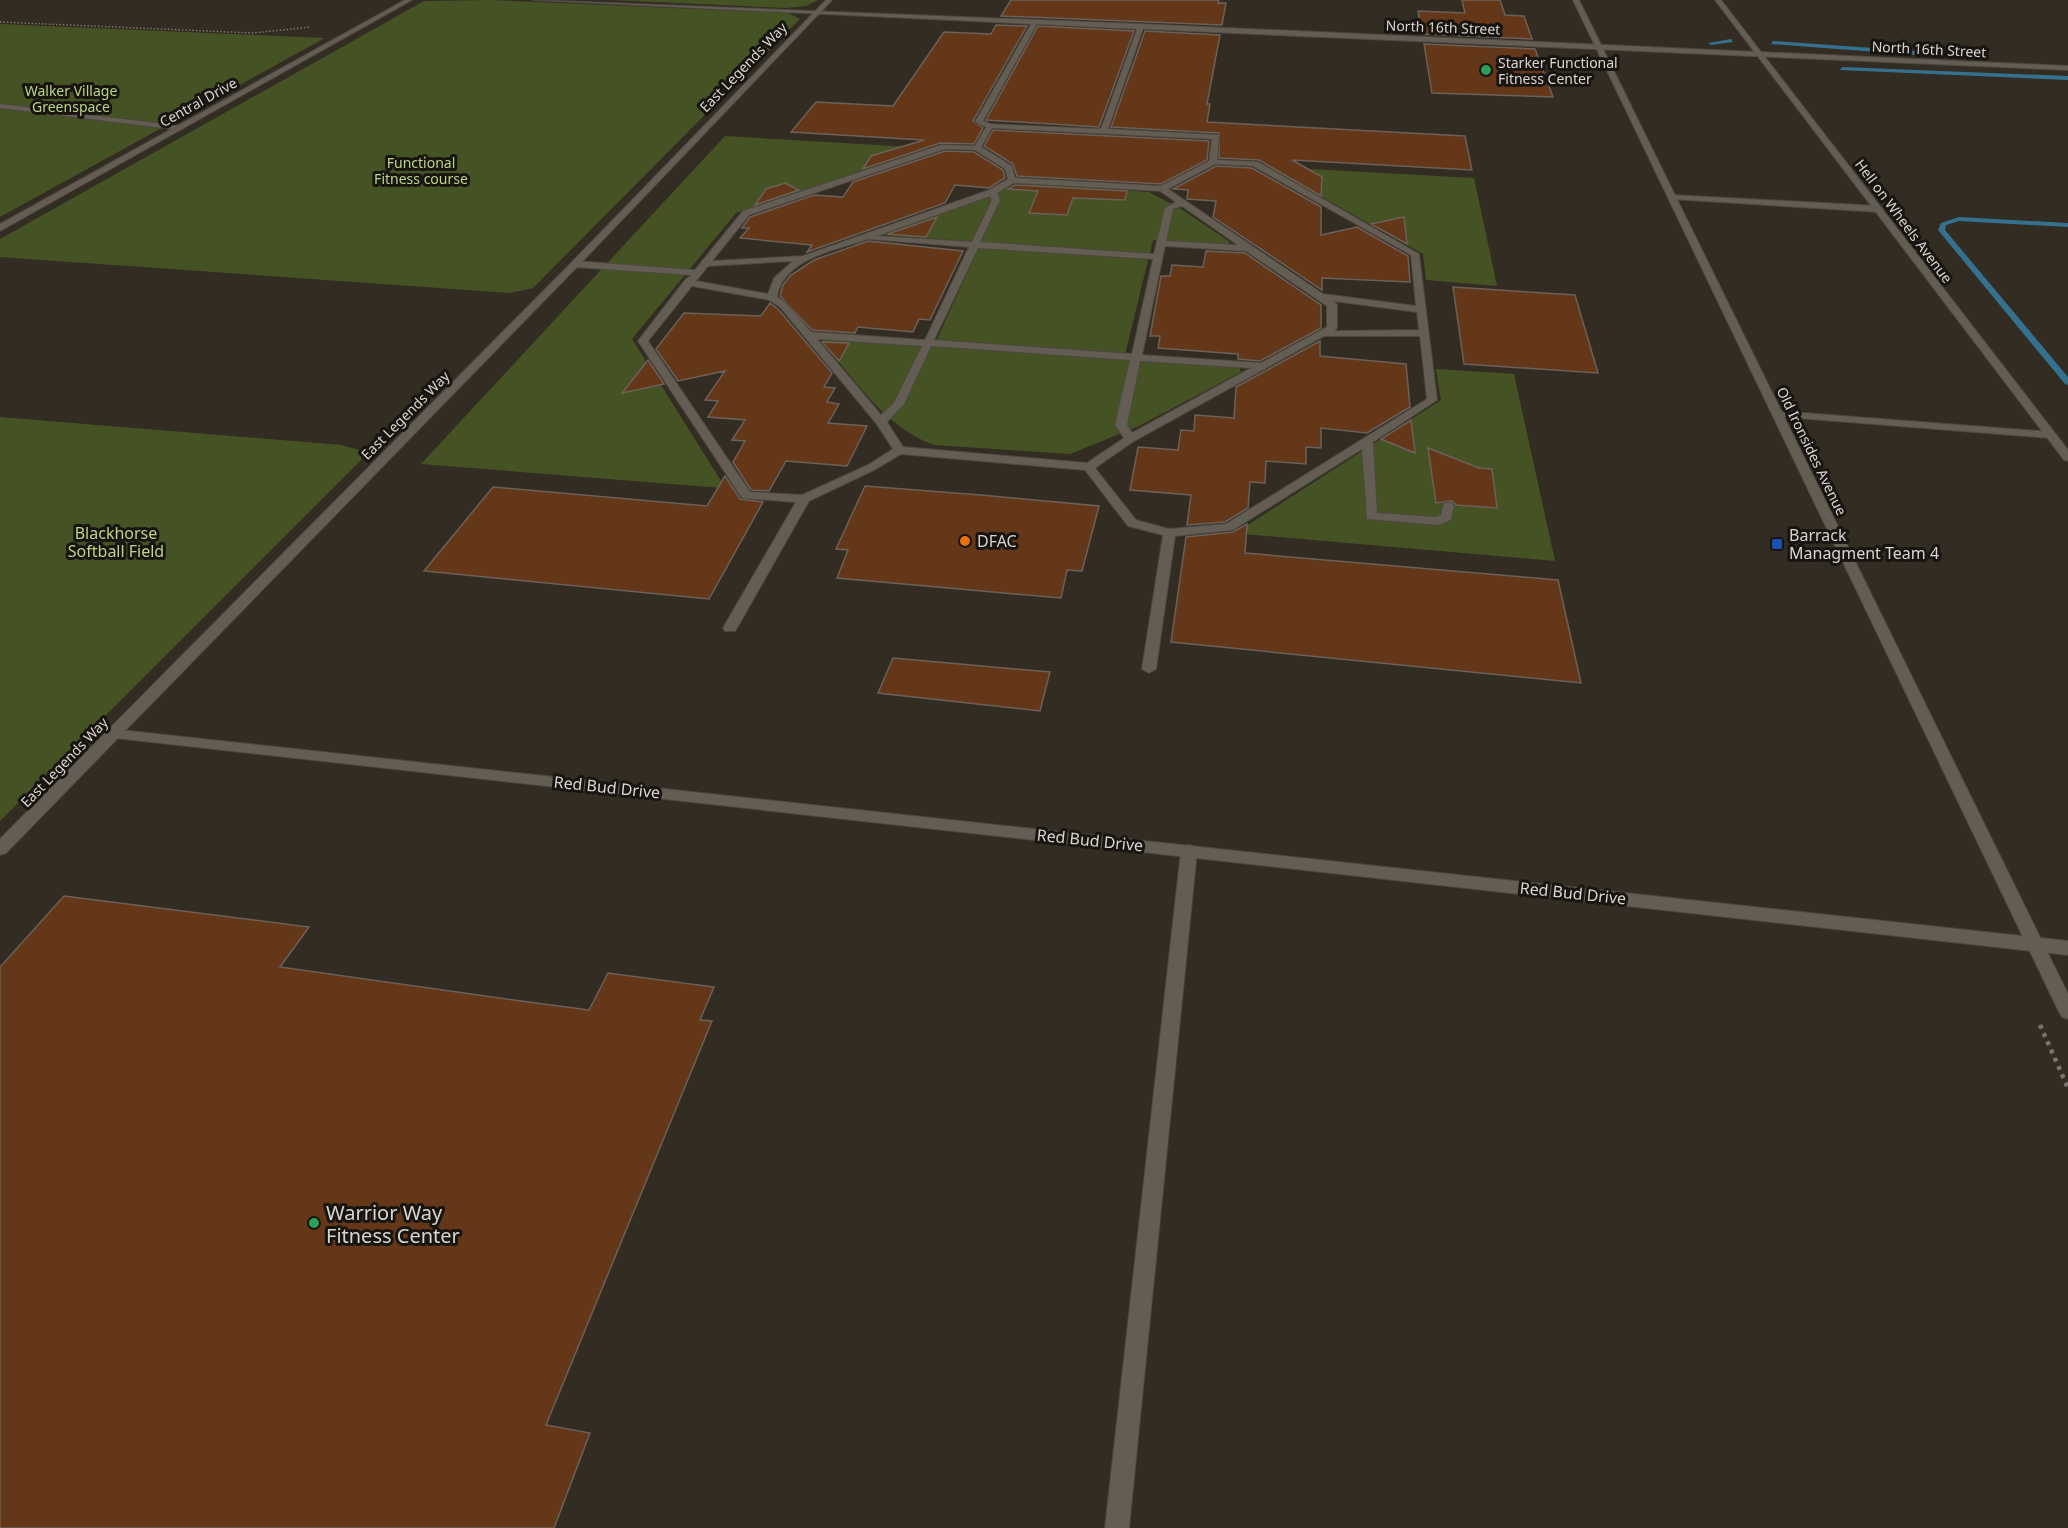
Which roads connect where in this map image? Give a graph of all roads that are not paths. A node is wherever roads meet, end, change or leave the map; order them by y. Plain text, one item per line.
1 (409, 0) edge
2 (536, 0) edge
3 (829, 0) edge
4 (1576, 0) edge
5 (1718, 0) edge
6 (817, 12) junction
7 (1035, 22) junction
8 (1141, 27) junction
9 (1599, 46) junction
10 (1760, 54) junction
11 (2068, 68) edge
12 (0, 106) edge
13 (990, 126) junction
14 (1219, 126) dead end
15 (180, 128) junction
16 (1104, 131) junction
17 (1216, 137) junction
18 (976, 148) junction
19 (1213, 162) junction
20 (1012, 180) junction
21 (1162, 189) junction
22 (992, 192) junction
23 (1673, 197) junction
24 (1182, 203) junction
25 (1879, 209) junction
26 (0, 228) edge
27 (866, 237) junction
28 (1162, 243) junction
29 (975, 244) junction
30 (1248, 248) junction
31 (1159, 257) junction
32 (801, 258) junction
33 (575, 264) junction
34 (703, 264) junction
35 (695, 273) junction
36 (688, 282) junction
37 (1321, 297) junction
38 (772, 298) junction
39 (1421, 310) junction
40 (1424, 333) junction
41 (1326, 334) junction
42 (809, 335) junction
43 (929, 342) junction
44 (1136, 357) junction
45 (1265, 366) junction
46 (1777, 414) junction
47 (881, 421) junction
48 (2050, 435) junction
49 (1130, 439) junction
50 (1367, 441) junction
51 (900, 450) junction
52 (2068, 458) edge
53 (1089, 467) junction
54 (804, 499) junction
55 (1448, 506) dead end
56 (1169, 533) junction
57 (730, 628) dead end
58 (1149, 669) dead end
59 (111, 734) junction
60 (0, 849) edge
61 (1189, 851) junction
62 (2034, 944) junction
63 (2068, 948) edge
64 (2068, 1012) edge
65 (1117, 1528) edge

1 - 15 street, Central Drive
2 - 6 street, North 16th Street
3 - 6 street, East Legends Way
4 - 9 street, Old Ironsides Avenue
5 - 10 street, Hell on Wheels Avenue
6 - 7 street, North 16th Street
6 - 33 street, East Legends Way
7 - 8 street, North 16th Street
7 - 13 street
8 - 9 street, North 16th Street
8 - 16 street
9 - 10 street, North 16th Street
9 - 23 street, Old Ironsides Avenue
10 - 11 street, North 16th Street
10 - 25 street, Hell on Wheels Avenue
12 - 15 street
13 - 16 street
13 - 18 street
14 - 17 street
15 - 26 street, Central Drive
16 - 17 street
17 - 19 street
18 - 20 street
18 - 34 street
19 - 21 street
19 - 39 street
20 - 21 street
20 - 22 street
21 - 24 street
22 - 27 street
22 - 29 street
23 - 25 street
23 - 46 street, Old Ironsides Avenue
24 - 28 street
24 - 30 street
25 - 48 street, Hell on Wheels Avenue
27 - 29 street
27 - 32 street
28 - 30 street
28 - 31 street
29 - 31 street
29 - 43 street
30 - 37 street
31 - 44 street
32 - 34 street
32 - 38 street
33 - 35 street
33 - 59 street, East Legends Way
34 - 35 street
35 - 36 street
36 - 38 street
36 - 54 street
37 - 39 street
37 - 41 street
38 - 42 street
39 - 40 street
40 - 41 street
40 - 50 street
41 - 45 street
42 - 43 street
42 - 47 street
43 - 44 street
43 - 47 street
44 - 45 street
44 - 49 street
45 - 49 street
46 - 48 street
46 - 62 street, Old Ironsides Avenue
47 - 51 street
48 - 52 street, Hell on Wheels Avenue
49 - 53 street
50 - 55 street
50 - 56 street
51 - 53 street
51 - 54 street
53 - 56 street
54 - 57 street
56 - 58 street
59 - 60 street, East Legends Way
59 - 61 street, Red Bud Drive
61 - 62 street, Red Bud Drive
61 - 65 street
62 - 63 street, Red Bud Drive
62 - 64 street, Old Ironsides Avenue

